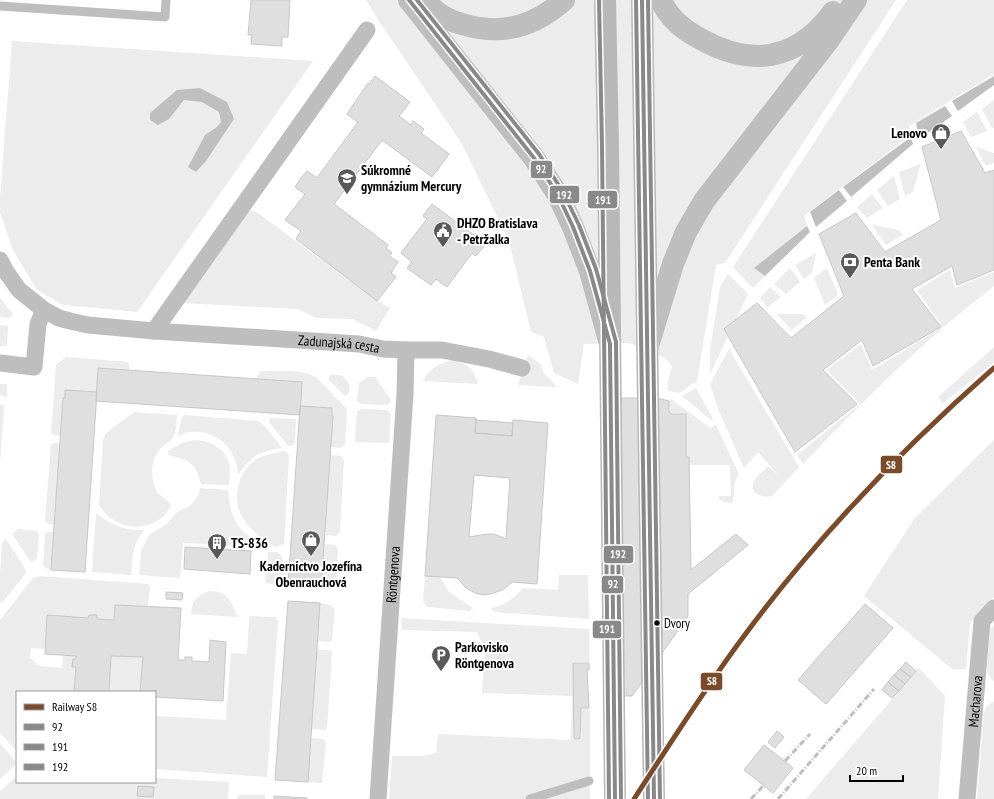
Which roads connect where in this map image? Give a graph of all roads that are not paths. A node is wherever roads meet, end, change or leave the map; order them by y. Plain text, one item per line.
1 (53, 0) edge
2 (166, 0) edge
3 (409, 0) edge
4 (425, 0) edge
5 (564, 0) edge
6 (605, 0) edge
7 (642, 0) edge
8 (661, 0) edge
9 (842, 0) edge
10 (856, 0) edge
11 (0, 6) edge
12 (49, 9) junction
13 (367, 30) dead end
14 (0, 260) edge
15 (44, 310) junction
16 (154, 331) junction
17 (610, 344) junction
18 (406, 350) junction
19 (647, 350) junction
20 (0, 364) edge
21 (522, 368) dead end
22 (994, 608) edge
23 (589, 781) dead end
24 (378, 799) edge
25 (530, 799) edge
26 (615, 799) edge
27 (654, 799) edge
28 (967, 799) edge

1 - 12 lane
2 - 12 lane
3 - 17 main road
4 - 5 main road
6 - 17 main road
7 - 19 main road
8 - 9 main road
10 - 19 main road
11 - 12 lane
13 - 16 street
14 - 15 street, Zadunajská cesta
15 - 16 street, Zadunajská cesta
15 - 20 street
16 - 18 street, Zadunajská cesta
17 - 26 main road
18 - 21 street, Zadunajská cesta
18 - 24 street, Röntgenova
19 - 27 main road
22 - 28 street, Macharova
23 - 25 lane

